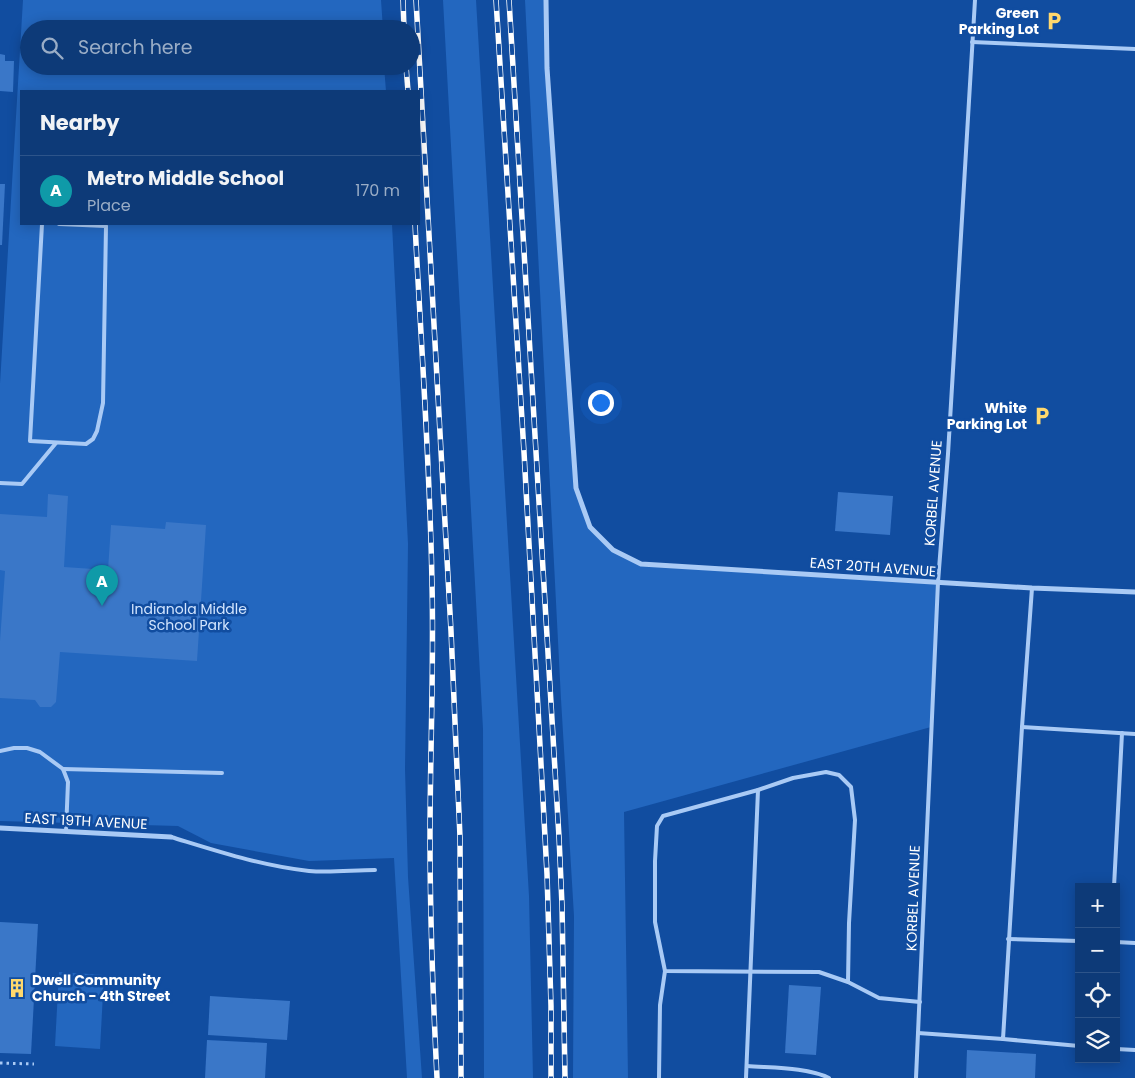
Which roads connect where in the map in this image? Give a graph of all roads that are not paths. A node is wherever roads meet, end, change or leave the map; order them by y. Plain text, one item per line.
1 (546, 0) edge
2 (975, 0) edge
3 (972, 42) junction
4 (1135, 49) edge
5 (42, 225) edge
6 (82, 225) edge
7 (56, 443) junction
8 (0, 483) edge
9 (938, 582) junction
10 (1032, 588) junction
11 (1135, 592) edge
12 (1022, 728) junction
13 (1122, 733) junction
14 (1135, 734) edge
15 (0, 750) edge
16 (63, 769) junction
17 (222, 772) dead end
18 (758, 790) junction
19 (0, 828) edge
20 (66, 831) junction
21 (171, 838) joint
22 (375, 870) dead end
23 (1114, 883) edge
24 (1008, 939) junction
25 (1075, 941) edge
26 (1120, 942) edge
27 (1135, 943) edge
28 (665, 971) junction
29 (750, 972) junction
30 (848, 982) junction
31 (920, 1002) junction
32 (918, 1032) junction
33 (1003, 1039) junction
34 (1075, 1046) edge
35 (1120, 1049) edge
36 (1135, 1050) edge
37 (747, 1066) junction
38 (659, 1078) edge
39 (746, 1078) edge
40 (829, 1078) edge
41 (916, 1078) edge

1 - 9 street, EAST 20TH AVENUE
2 - 3 lane, KORBEL AVENUE
3 - 4 lane
3 - 9 lane, KORBEL AVENUE
5 - 7 lane
6 - 7 lane
7 - 8 lane
9 - 10 street, EAST 20TH AVENUE
9 - 31 lane, KORBEL AVENUE
10 - 11 street, EAST 20TH AVENUE
10 - 12 lane
12 - 13 lane
12 - 24 lane
13 - 14 lane
13 - 23 lane
15 - 16 lane
16 - 17 lane
16 - 20 lane
18 - 28 lane
18 - 29 lane
18 - 30 lane
19 - 20 street, EAST 19TH AVENUE
20 - 21 street, EAST 19TH AVENUE
21 - 22 lane
24 - 25 lane
24 - 33 lane
26 - 27 lane
28 - 29 lane
28 - 38 lane
29 - 30 lane
29 - 37 lane
30 - 31 lane
31 - 32 lane, KORBEL AVENUE
32 - 33 lane
32 - 41 lane, KORBEL AVENUE
33 - 34 lane
35 - 36 lane
37 - 39 lane
37 - 40 lane

